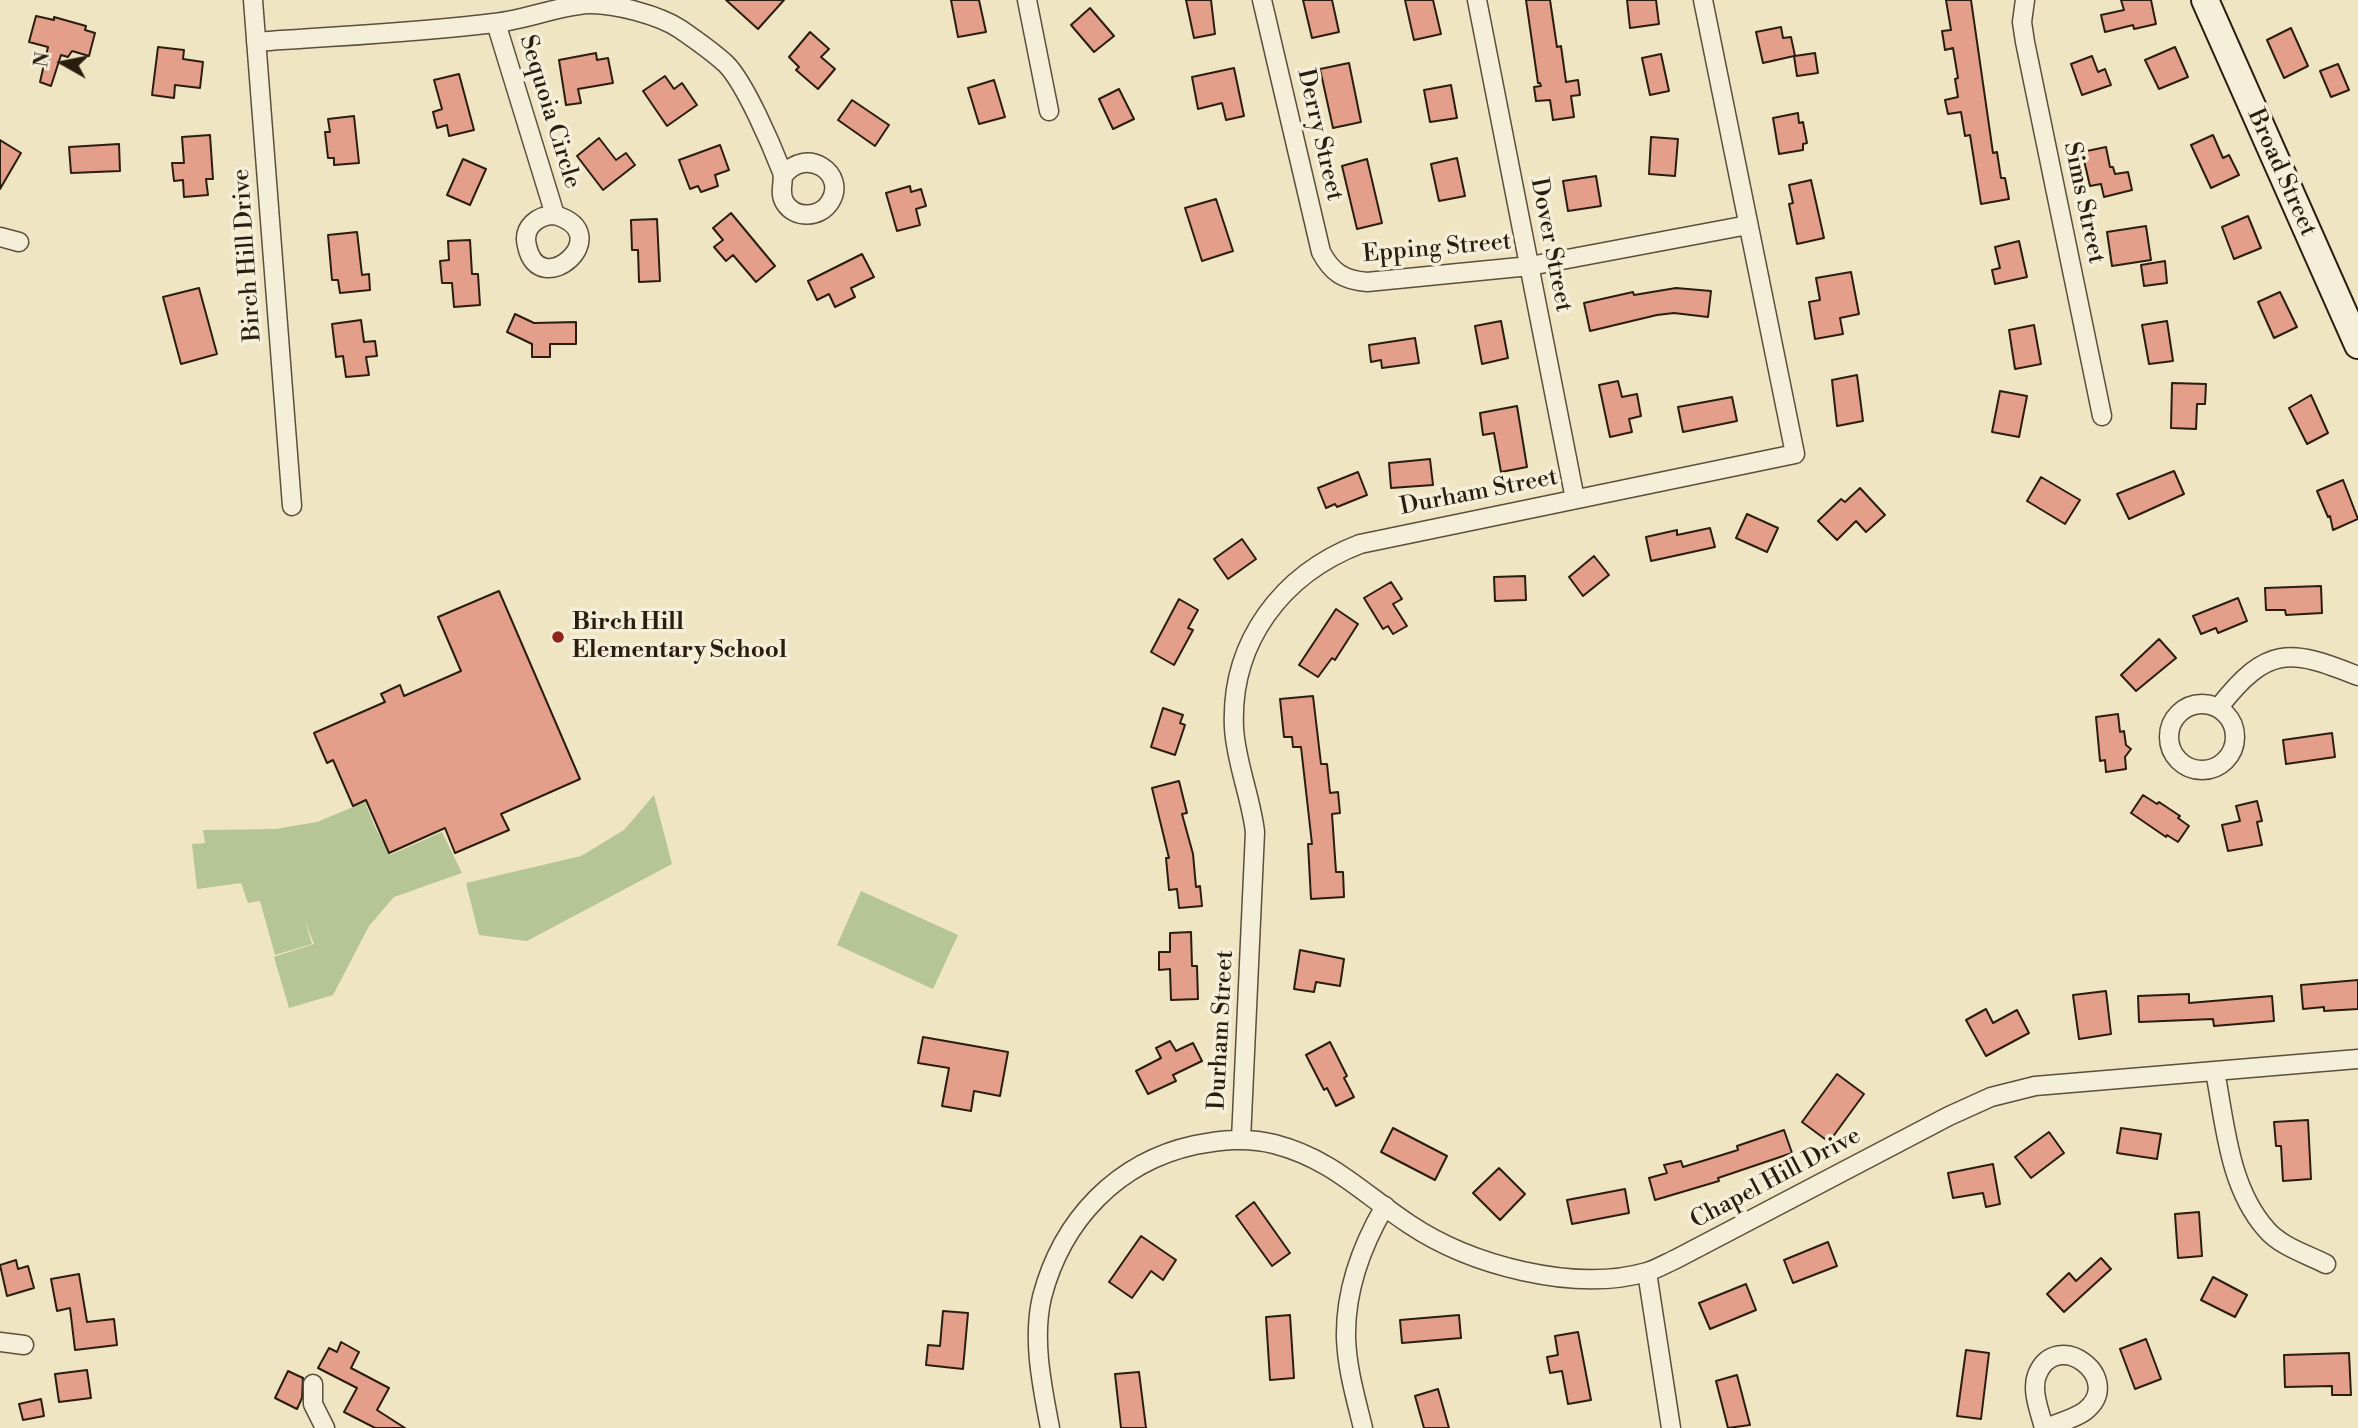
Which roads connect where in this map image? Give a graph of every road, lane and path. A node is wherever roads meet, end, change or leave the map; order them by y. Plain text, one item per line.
1 (253, 0) edge
2 (1027, 0) edge
3 (1262, 0) edge
4 (1477, 0) edge
5 (1703, 0) edge
6 (2025, 0) edge
7 (2205, 0) edge
8 (496, 23) junction
9 (256, 42) junction
10 (1049, 111) dead end
11 (783, 176) dead end
12 (555, 215) dead end
13 (1748, 225) junction
14 (0, 237) edge
15 (19, 242) dead end
16 (1530, 266) junction
17 (1338, 275) joint
18 (2358, 345) edge
19 (2102, 416) dead end
20 (1575, 499) junction
21 (292, 506) dead end
22 (2358, 676) edge
23 (2219, 707) dead end
24 (2358, 1059) edge
25 (2215, 1071) junction
26 (1241, 1140) junction
27 (1385, 1206) junction
28 (2326, 1264) dead end
29 (1647, 1272) junction
30 (0, 1342) edge
31 (24, 1345) dead end
32 (313, 1384) dead end
33 (325, 1428) edge
34 (1050, 1428) edge
35 (1363, 1428) edge
36 (1671, 1428) edge

1 - 9 street, Birch Hill Drive
2 - 10 street
3 - 17 street, Derry Street
4 - 16 street, Dover Street
5 - 13 street, Durham Street
6 - 19 street, Sims Street
7 - 18 main road, Broad Street
8 - 9 street
8 - 11 street
8 - 12 street, Sequoia Circle
9 - 21 street, Birch Hill Drive
13 - 16 street, Epping Street
13 - 20 street, Durham Street
14 - 15 street
16 - 17 street, Epping Street
16 - 20 street, Dover Street
20 - 26 street, Durham Street
22 - 23 street
24 - 25 street, Chapel Hill Drive
25 - 28 street
25 - 29 street, Chapel Hill Drive
26 - 27 street, Chapel Hill Drive
26 - 34 street, Chapel Hill Drive
27 - 29 street, Chapel Hill Drive
27 - 35 street
29 - 36 street
30 - 31 street
32 - 33 street

